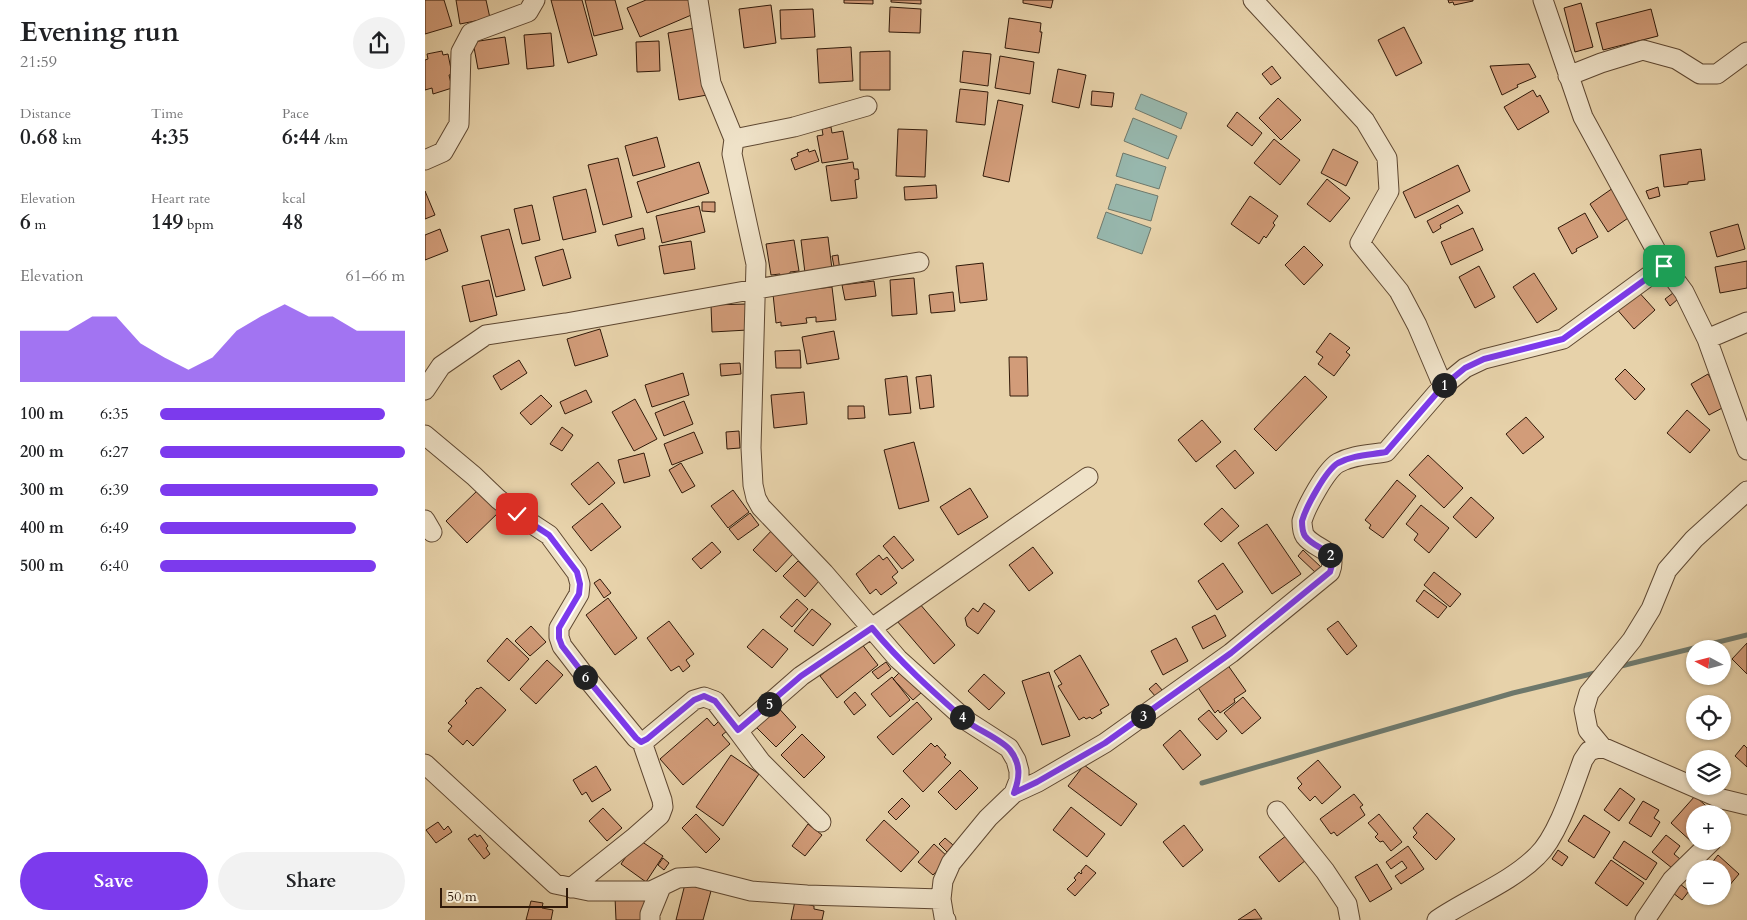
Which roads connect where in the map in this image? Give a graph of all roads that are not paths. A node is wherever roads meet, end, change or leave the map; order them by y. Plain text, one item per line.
1 (535, 0) edge
2 (698, 0) edge
3 (1253, 0) edge
4 (1543, 0) edge
5 (1747, 52) edge
6 (1568, 76) junction
7 (867, 106) dead end
8 (734, 139) junction
9 (425, 160) edge
10 (919, 262) dead end
11 (1664, 266) junction
12 (755, 289) junction
13 (1747, 322) edge
14 (1707, 339) junction
15 (1443, 386) junction
16 (425, 390) edge
17 (425, 435) edge
18 (1747, 450) edge
19 (1088, 477) dead end
20 (1747, 490) edge
21 (872, 628) junction
22 (738, 730) junction
23 (641, 742) junction
24 (1602, 747) junction
25 (425, 764) edge
26 (1014, 793) junction
27 (1747, 804) edge
28 (1720, 805) edge
29 (1731, 805) edge
30 (1277, 811) dead end
31 (821, 822) dead end
32 (1703, 850) edge
33 (661, 887) junction
34 (571, 888) junction
35 (941, 899) junction
36 (650, 920) edge
37 (946, 920) edge
38 (1350, 920) edge
39 (1437, 920) edge
40 (1645, 920) edge

1 - 9 street
2 - 8 street
3 - 15 street
4 - 6 street
5 - 6 street
6 - 11 street
7 - 8 street
8 - 12 street
10 - 12 street
11 - 14 street
11 - 15 street
12 - 16 street
12 - 21 street
13 - 14 street
14 - 18 street
15 - 26 street
17 - 23 street
19 - 21 street
20 - 24 street
21 - 22 street
21 - 26 street
22 - 23 street
22 - 31 street
23 - 34 street
24 - 28 street
24 - 39 street
25 - 34 street
26 - 35 street
27 - 29 street
30 - 38 street
32 - 40 street
33 - 34 street
33 - 35 street
33 - 36 street
35 - 37 street

